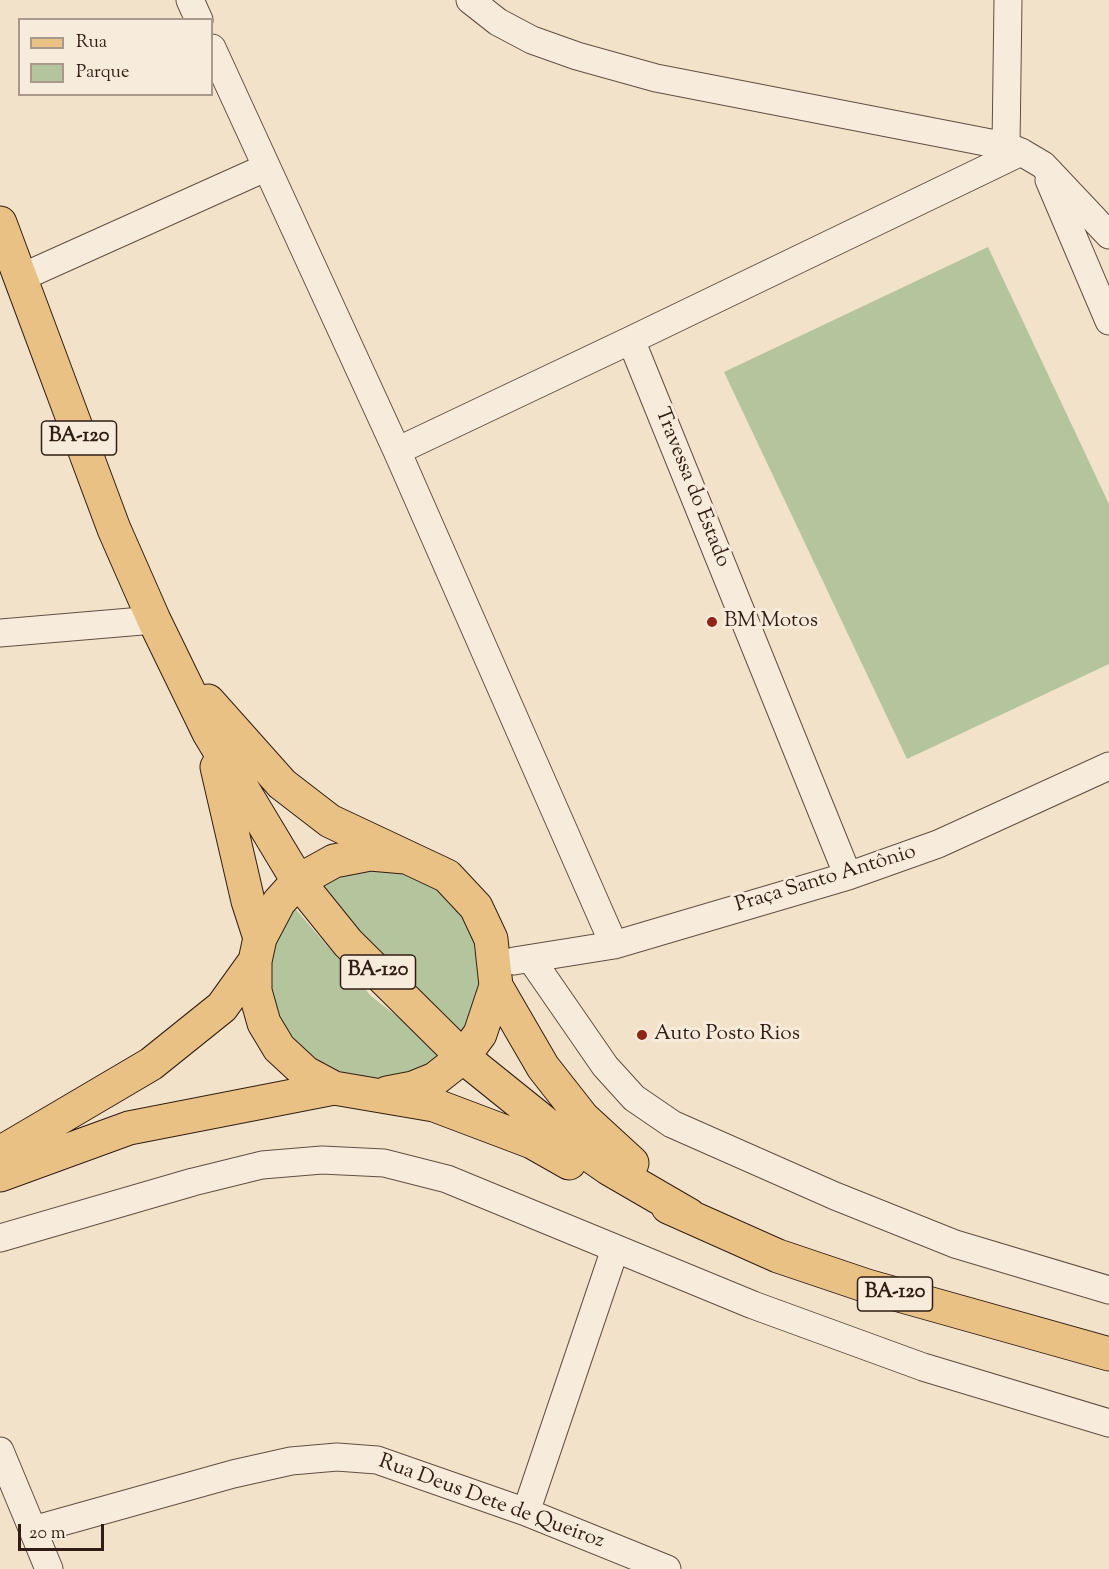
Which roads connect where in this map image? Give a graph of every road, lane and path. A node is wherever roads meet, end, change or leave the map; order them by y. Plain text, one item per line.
1 (190, 0) edge
2 (470, 0) edge
3 (1008, 0) edge
4 (198, 18) edge
5 (213, 50) edge
6 (1023, 154) junction
7 (265, 168) junction
8 (0, 223) edge
9 (1109, 235) edge
10 (20, 278) junction
11 (1109, 321) edge
12 (631, 340) junction
13 (397, 451) junction
14 (154, 620) junction
15 (0, 633) edge
16 (168, 649) junction
17 (209, 733) junction
18 (1109, 766) edge
19 (405, 857) junction
20 (848, 876) junction
21 (298, 881) junction
22 (614, 945) junction
23 (257, 950) junction
24 (531, 959) junction
25 (495, 974) junction
26 (463, 1057) junction
27 (334, 1088) junction
28 (374, 1095) junction
29 (0, 1153) edge
30 (0, 1174) edge
31 (689, 1215) junction
32 (0, 1238) edge
33 (615, 1249) junction
34 (1109, 1290) edge
35 (1109, 1354) edge
36 (1109, 1423) edge
37 (0, 1451) edge
38 (526, 1512) junction
39 (33, 1530) junction
40 (49, 1569) edge
41 (667, 1569) edge

1 - 4 street
2 - 6 street
3 - 6 street
5 - 7 street
6 - 9 street
6 - 11 street
6 - 12 street
7 - 10 street
7 - 13 street
8 - 10 main road, BA-120
10 - 14 main road, BA-120
12 - 13 street
12 - 20 street, Travessa do Estado
13 - 22 street
14 - 15 street
14 - 16 main road, BA-120
16 - 17 main road, BA-120
16 - 19 main road
17 - 21 main road, BA-120
17 - 23 main road
18 - 20 street, Praça Santo Antônio
19 - 21 main road
19 - 25 main road
20 - 22 street, Praça Santo Antônio
21 - 23 main road
21 - 26 main road, BA-120
22 - 24 street, Praça Santo Antônio
23 - 27 main road
23 - 29 main road
24 - 25 street, Praça Santo Antônio
24 - 34 street
25 - 26 main road
25 - 31 main road
26 - 28 main road
26 - 31 main road, BA-120
27 - 28 main road
27 - 30 main road
28 - 31 main road
31 - 35 main road, BA-120 / BA-120
32 - 33 street
33 - 36 street
33 - 38 street
37 - 39 street
38 - 39 street, Rua Deus Dete de Queiroz
38 - 41 street, Rua Deus Dete de Queiroz
39 - 40 street

